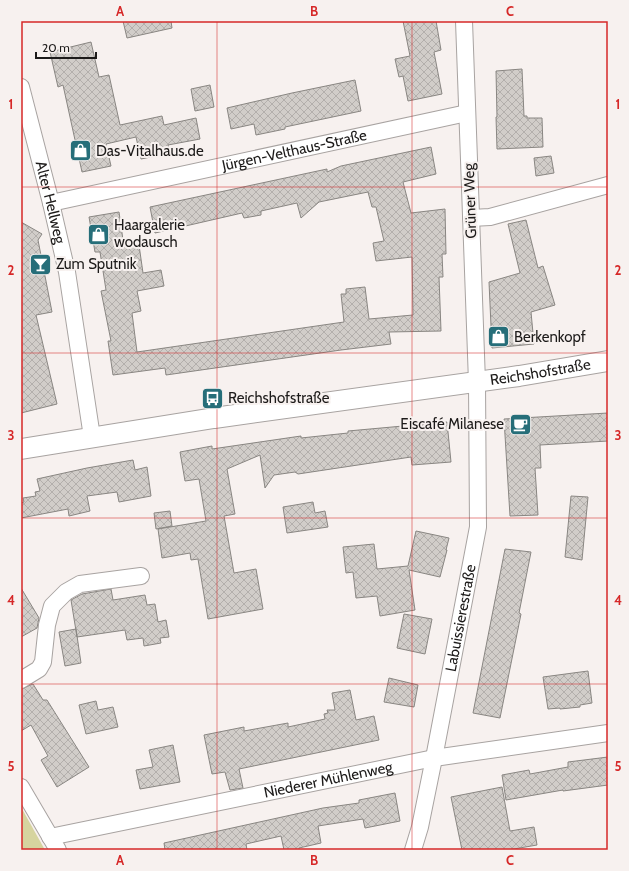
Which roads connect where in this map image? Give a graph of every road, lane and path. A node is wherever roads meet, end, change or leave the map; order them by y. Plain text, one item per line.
1 (464, 21) edge
2 (21, 87) edge
3 (467, 114) junction
4 (608, 185) edge
5 (52, 203) junction
6 (471, 218) junction
7 (608, 361) edge
8 (476, 382) junction
9 (92, 437) junction
10 (21, 448) edge
11 (141, 576) dead end
12 (21, 680) edge
13 (608, 733) edge
14 (434, 758) junction
15 (21, 787) edge
16 (54, 844) edge
17 (413, 850) edge

1 - 3 street, Grüner Weg
2 - 5 street, Alter Hellweg
3 - 5 street, Jürgen-Velthaus-Straße
3 - 6 street, Grüner Weg
4 - 6 street
5 - 9 street, Alter Hellweg
6 - 8 street, Grüner Weg
7 - 8 street, Reichshofstraße
8 - 9 street, Reichshofstraße
8 - 14 street, Labuissierestraße
9 - 10 street, Reichshofstraße
11 - 12 street
13 - 14 street, Niederer Mühlenweg
14 - 16 street, Niederer Mühlenweg
14 - 17 street, Labuissierestraße
15 - 16 street

